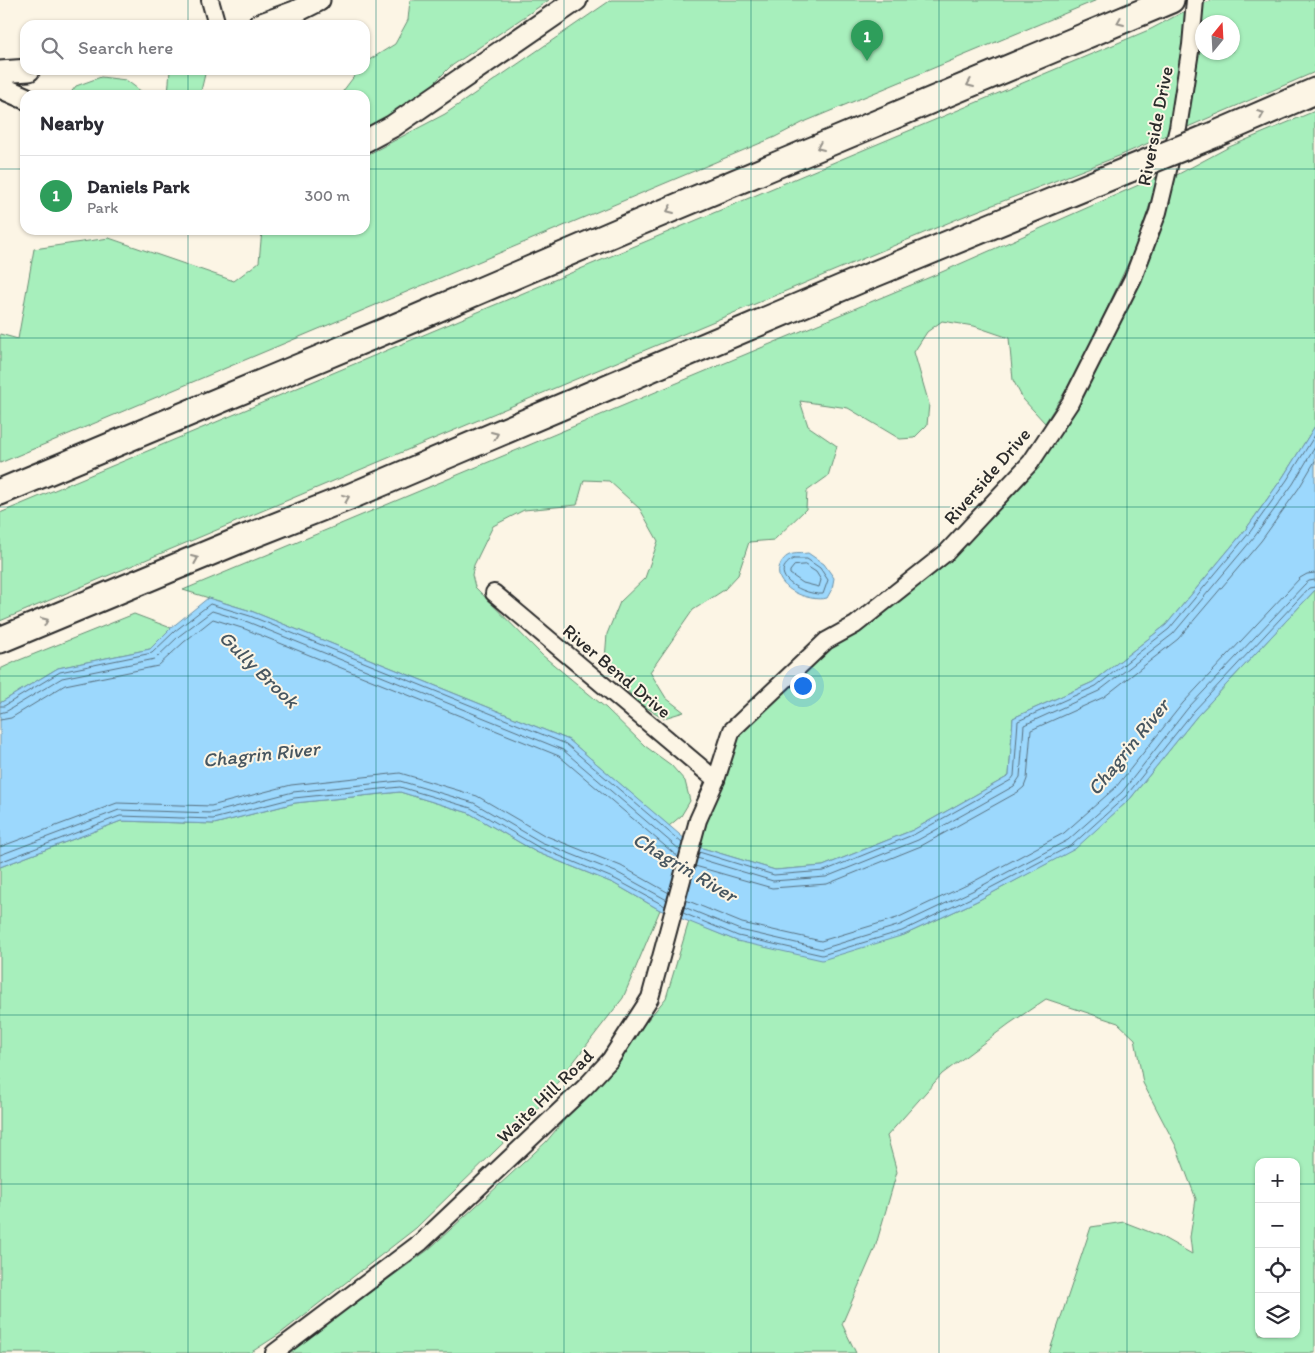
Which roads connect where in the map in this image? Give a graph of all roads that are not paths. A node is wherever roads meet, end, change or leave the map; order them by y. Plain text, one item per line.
1 (210, 0) edge
2 (320, 0) edge
3 (576, 0) edge
4 (1195, 0) edge
5 (1168, 1) edge
6 (216, 20) edge
7 (273, 20) edge
8 (20, 71) edge
9 (0, 72) edge
10 (0, 87) edge
11 (1315, 91) edge
12 (20, 96) edge
13 (370, 138) edge
14 (0, 492) edge
15 (494, 593) dead end
16 (0, 640) edge
17 (716, 780) junction
18 (274, 1353) edge

1 - 6 street
2 - 7 main road
3 - 13 main road
4 - 17 street, Riverside Drive
5 -> 14 highway
8 - 9 main road
10 - 12 main road
16 -> 11 highway, bridge
15 - 17 street, River Bend Drive
17 - 18 street, Waite Hill Road

